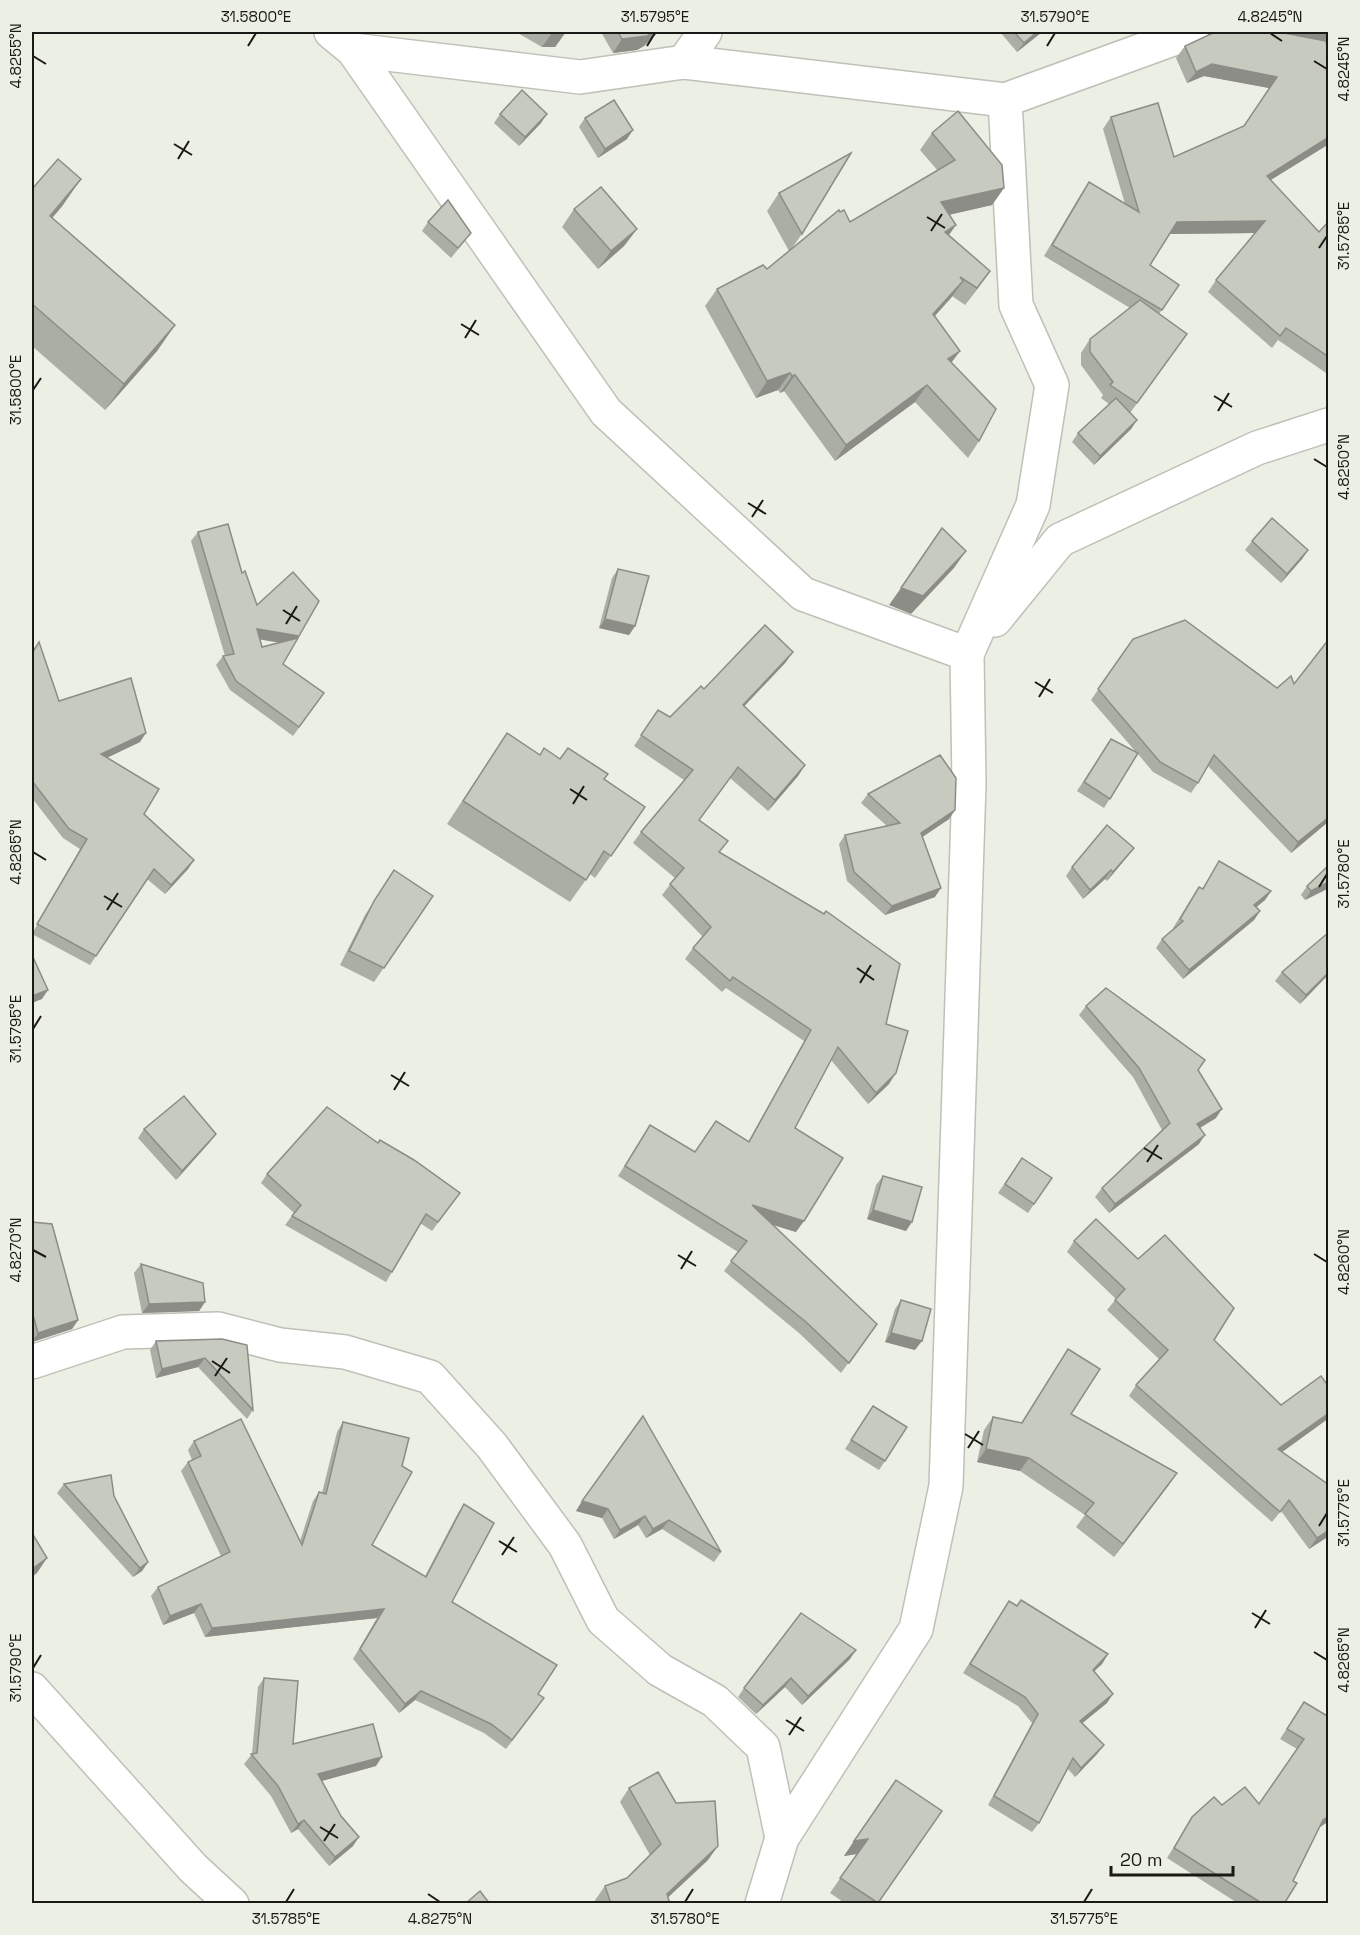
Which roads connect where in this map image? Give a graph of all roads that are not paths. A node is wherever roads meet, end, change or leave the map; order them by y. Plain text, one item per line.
1 (705, 32) edge
2 (1192, 32) edge
3 (342, 41) edge
4 (684, 62) junction
5 (1005, 100) junction
6 (1329, 425) edge
7 (967, 654) junction
8 (32, 1362) edge
9 (32, 1689) edge
10 (782, 1838) junction
11 (232, 1904) edge
12 (762, 1904) edge

1 - 4 street
2 - 5 street
3 - 4 street
3 - 7 street
4 - 5 street
5 - 7 street
6 - 7 street
7 - 10 street
8 - 10 street
9 - 11 street
10 - 12 street

